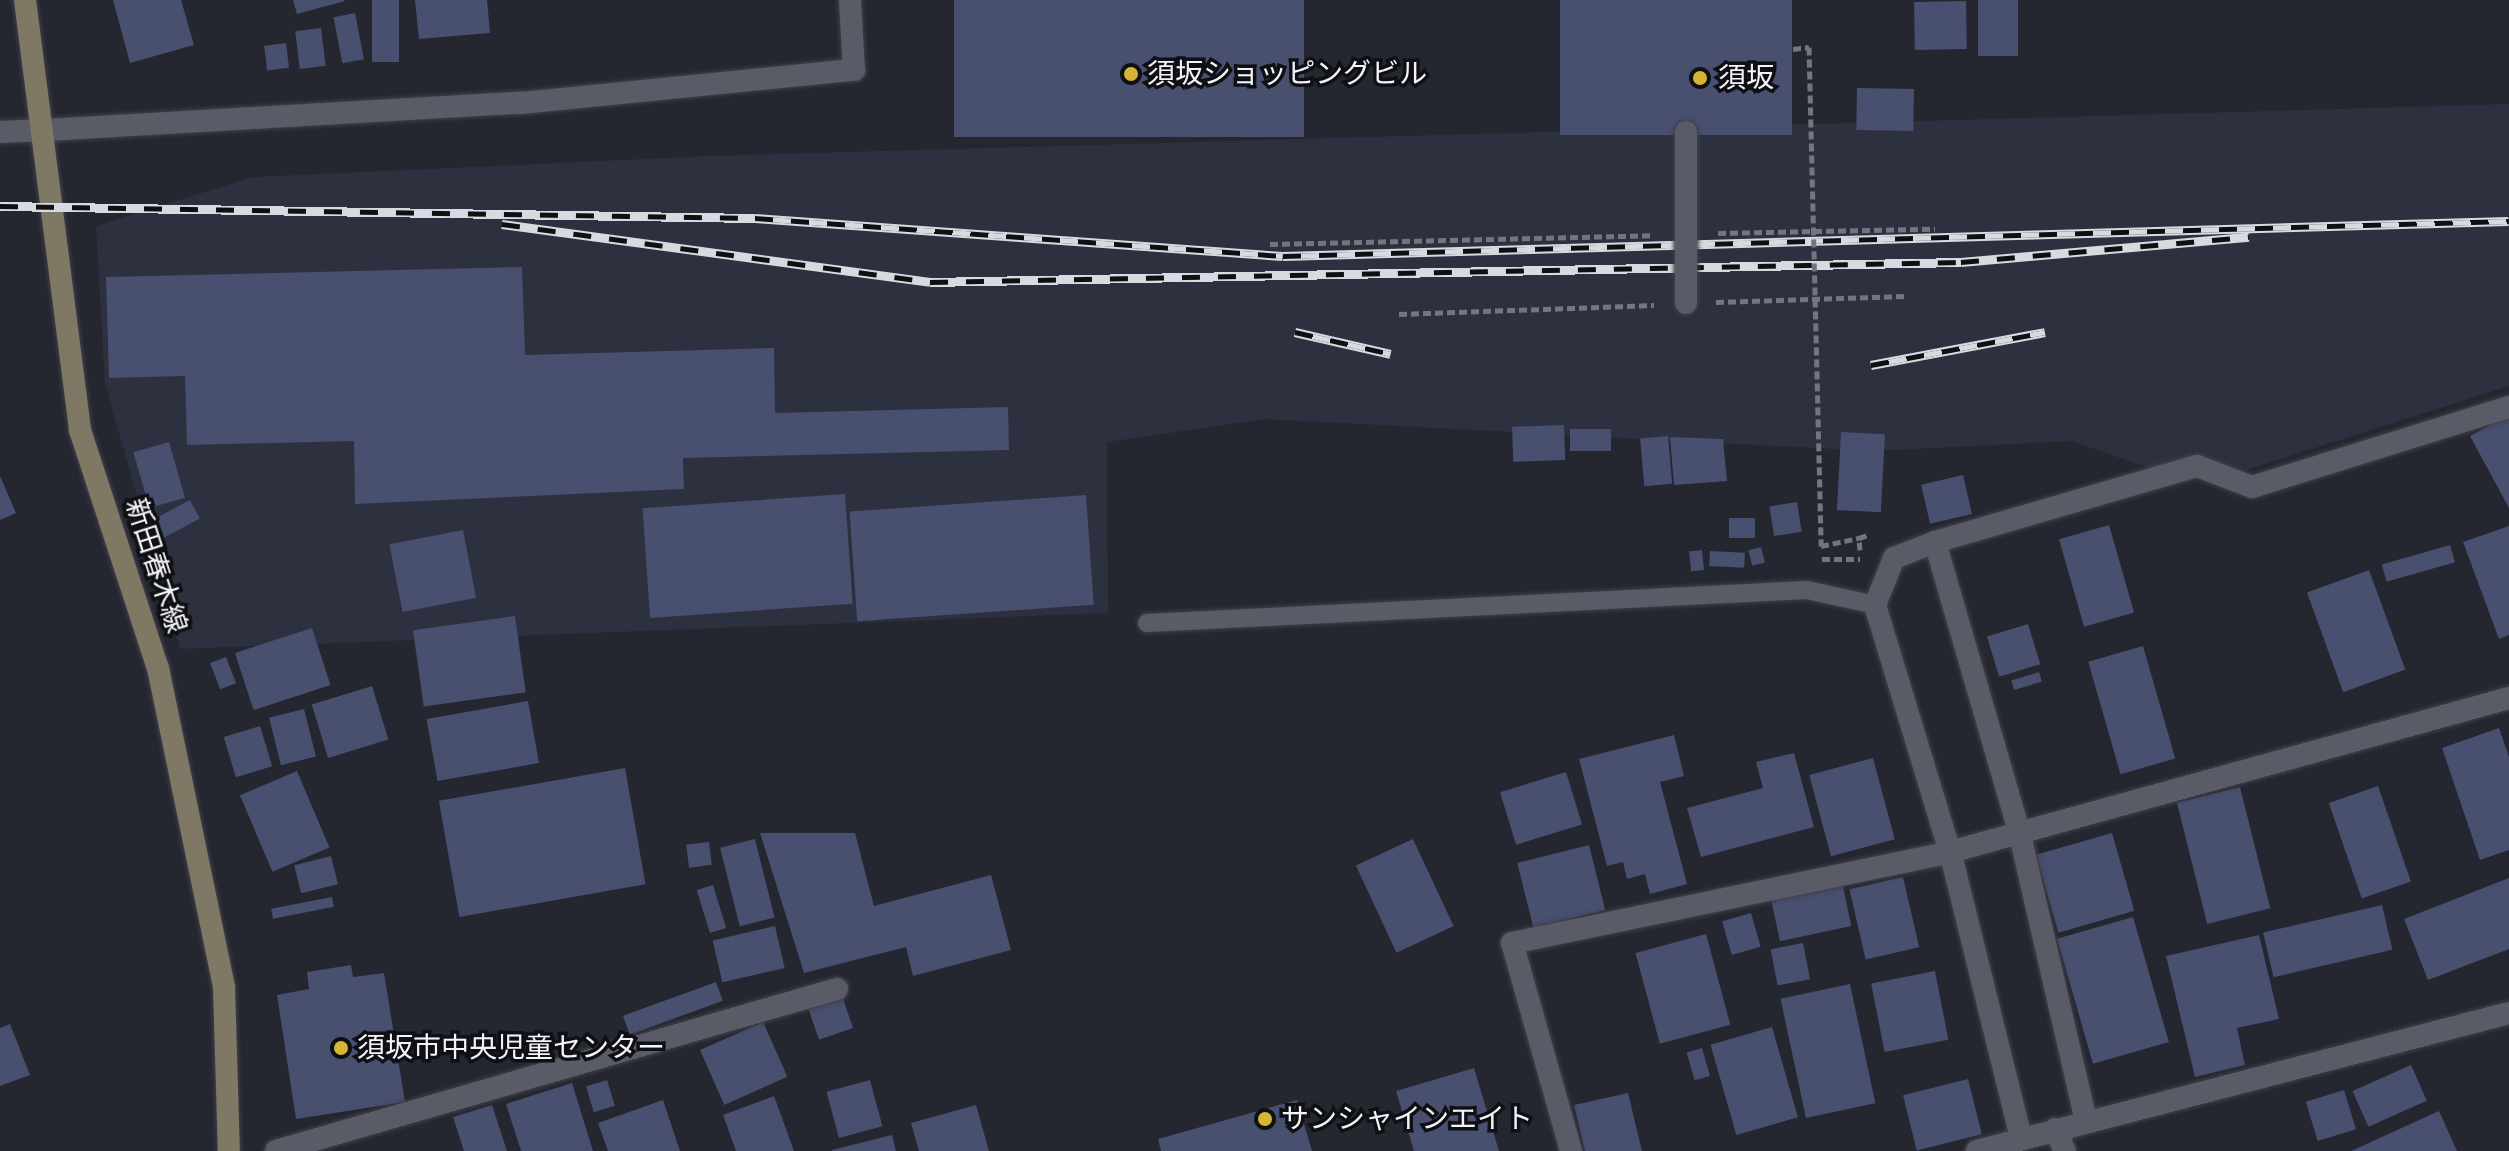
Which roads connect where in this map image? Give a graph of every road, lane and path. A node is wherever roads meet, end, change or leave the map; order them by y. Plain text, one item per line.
1 (25, 0) edge
2 (850, 0) edge
3 (1793, 49) dead end
4 (46, 130) junction
5 (0, 132) edge
6 (1686, 132) dead end
7 (1935, 229) dead end
8 (1751, 232) dead end
9 (1686, 233) junction
10 (1270, 244) dead end
11 (1906, 296) dead end
12 (1753, 300) dead end
13 (1686, 303) dead end
14 (1615, 307) dead end
15 (1399, 314) dead end
16 (2509, 407) edge
17 (1935, 542) junction
18 (1809, 559) dead end
19 (1875, 605) junction
20 (1147, 623) dead end
21 (2509, 698) edge
22 (2020, 835) junction
23 (1950, 852) junction
24 (837, 989) dead end
25 (2509, 1013) edge
26 (2086, 1121) junction
27 (2055, 1129) junction
28 (2021, 1138) junction
29 (229, 1151) edge
30 (276, 1151) edge
31 (1571, 1151) edge
32 (1977, 1151) edge
33 (2065, 1151) edge

1 - 4 main road, 新田春木線
2 - 4 street
3 - 18 path, bridge
4 - 5 street
4 - 29 main road, 新田春木線
6 - 9 street, bridge
7 - 8 path
9 - 10 path
9 - 13 street, bridge
11 - 12 path
14 - 15 path
16 - 17 street
17 - 19 street
17 - 22 street
19 - 20 lane
19 - 23 street
21 - 22 street
22 - 23 street
22 - 26 street
23 - 28 street
23 - 31 street
24 - 30 street
25 - 26 street
26 - 27 street
27 - 28 street
27 - 33 street
28 - 32 street

